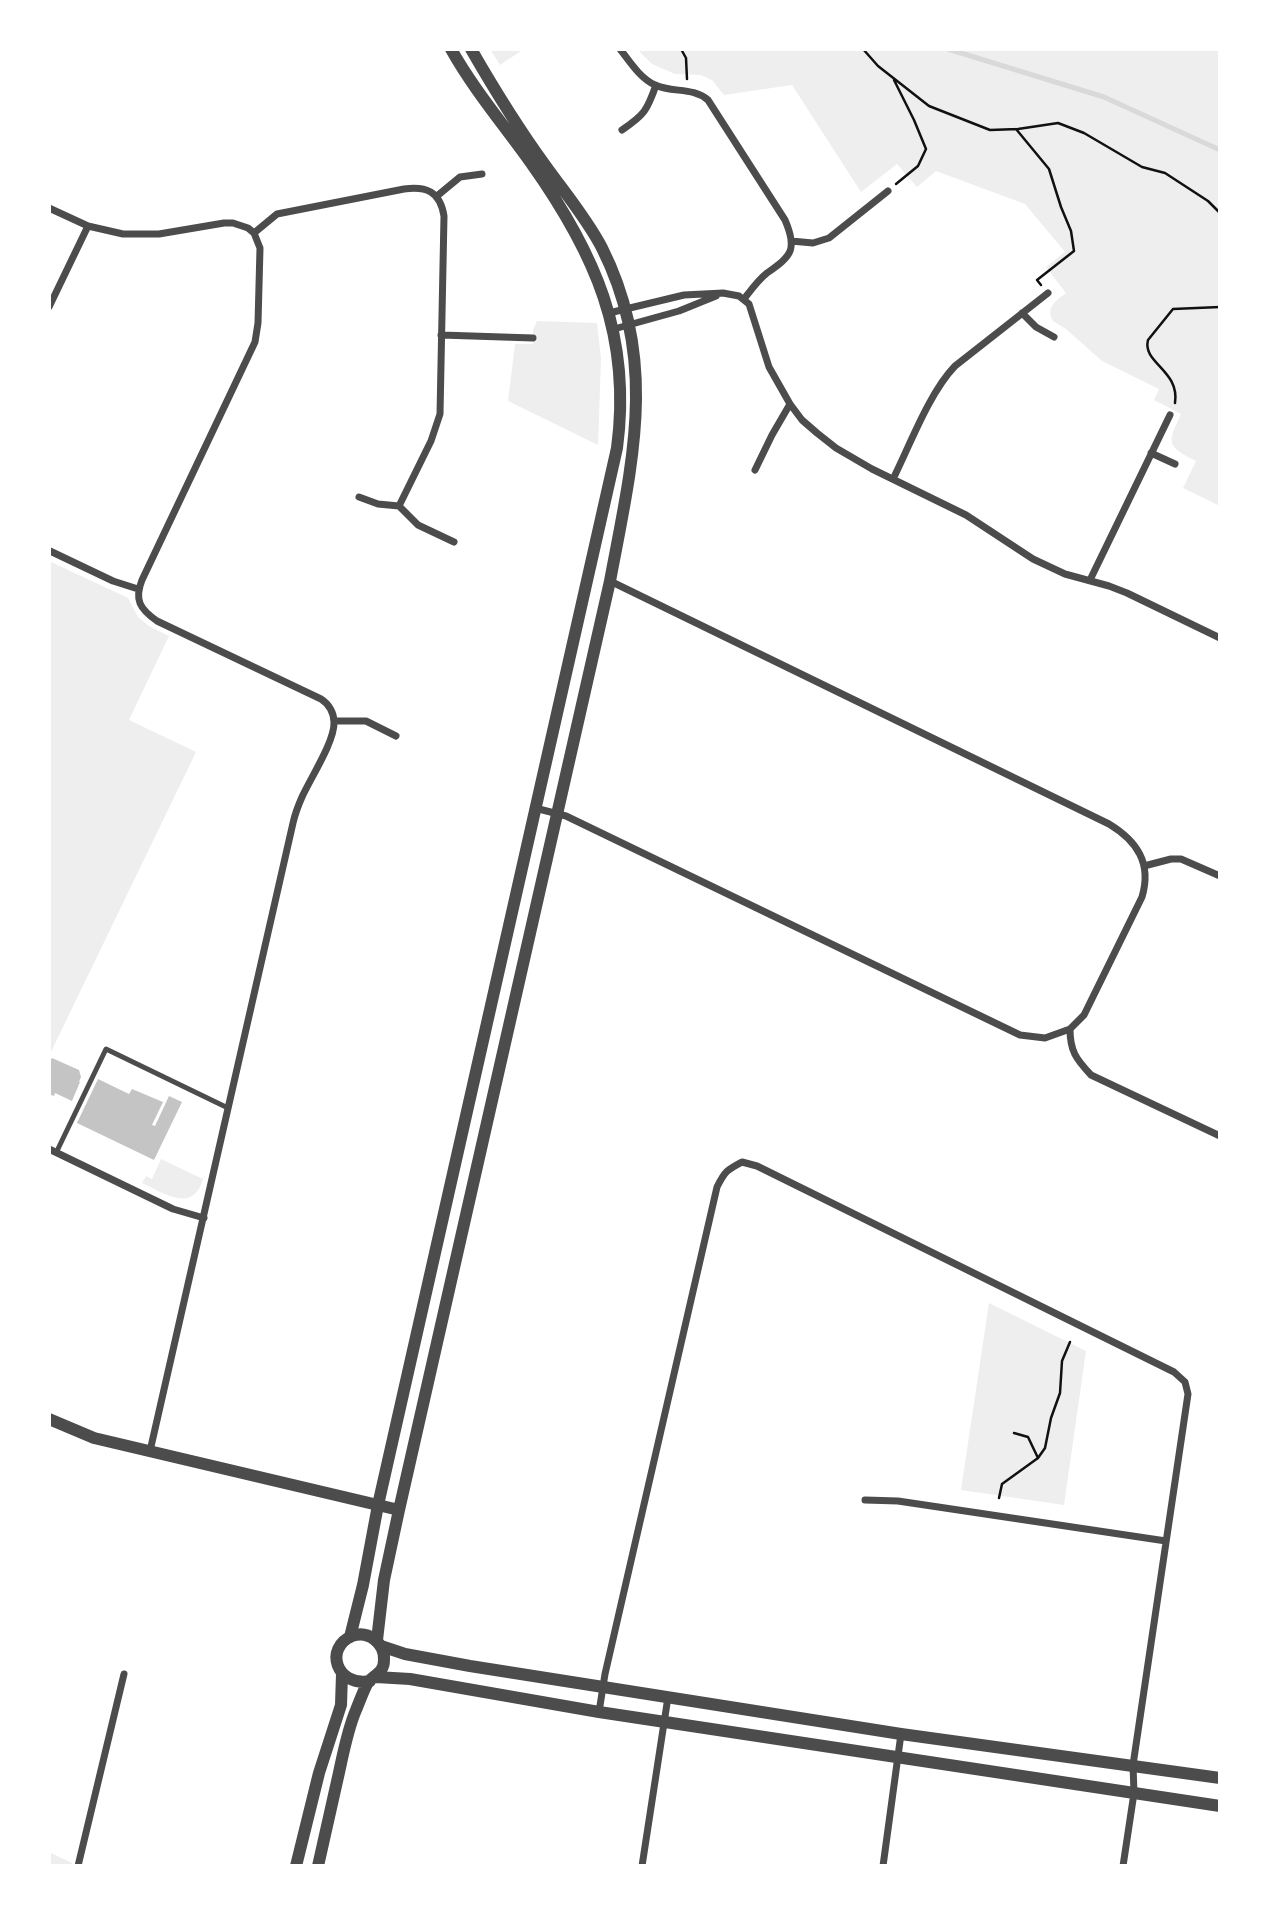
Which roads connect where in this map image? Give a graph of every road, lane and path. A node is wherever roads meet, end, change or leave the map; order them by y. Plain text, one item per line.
1 (451, 49) edge
2 (471, 49) edge
3 (620, 49) edge
4 (681, 49) edge
5 (863, 49) edge
6 (893, 77) junction
7 (656, 85) junction
8 (686, 90) junction
9 (1016, 129) junction
10 (622, 130) dead end
11 (482, 174) dead end
12 (888, 191) joint
13 (437, 196) junction
14 (49, 208) edge
15 (1220, 213) edge
16 (88, 226) junction
17 (254, 233) junction
18 (791, 241) junction
19 (723, 293) junction
20 (1048, 293) joint
21 (744, 299) junction
22 (49, 307) edge
23 (1220, 307) edge
24 (626, 309) junction
25 (609, 313) junction
26 (1022, 313) junction
27 (629, 324) junction
28 (614, 329) junction
29 (441, 335) junction
30 (1054, 337) dead end
31 (533, 338) dead end
32 (790, 404) junction
33 (1170, 415) joint
34 (1151, 453) junction
35 (1175, 464) dead end
36 (755, 470) dead end
37 (893, 479) junction
38 (359, 497) dead end
39 (399, 506) junction
40 (454, 542) dead end
41 (50, 551) edge
42 (589, 572) junction
43 (1090, 580) junction
44 (610, 581) junction
45 (138, 589) junction
46 (1220, 638) edge
47 (334, 721) junction
48 (396, 736) dead end
49 (536, 808) junction
50 (556, 813) junction
51 (1144, 866) junction
52 (1220, 876) edge
53 (1070, 1029) junction
54 (228, 1108) junction
55 (1220, 1136) edge
56 (53, 1151) edge
57 (204, 1218) junction
58 (1070, 1342) dead end
59 (49, 1419) edge
60 (1014, 1433) dead end
61 (150, 1451) junction
62 (1038, 1458) junction
63 (999, 1498) dead end
64 (865, 1500) dead end
65 (378, 1505) junction
66 (399, 1510) junction
67 (1166, 1541) junction
68 (350, 1637) junction
69 (379, 1643) junction
70 (470, 1666) junction
71 (124, 1674) dead end
72 (342, 1674) junction
73 (373, 1679) junction
74 (603, 1686) junction
75 (466, 1689) junction
76 (668, 1697) junction
77 (599, 1712) junction
78 (665, 1722) junction
79 (901, 1734) junction
80 (899, 1758) junction
81 (1133, 1765) junction
82 (1220, 1779) edge
83 (1134, 1793) junction
84 (1220, 1806) edge
85 (78, 1866) edge
86 (296, 1866) edge
87 (318, 1866) edge
88 (642, 1866) edge
89 (883, 1866) edge
90 (1123, 1866) edge

1 - 25 street
2 - 24 street
3 - 7 street
4 - 8 path
5 - 6 path
6 - 9 path
6 - 12 path
7 - 8 street
7 - 10 street
8 - 18 street
9 - 15 path
9 - 20 path
11 - 13 street
12 - 18 street
13 - 17 street
13 - 29 street
14 - 16 street
16 - 17 street
16 - 22 street
17 - 45 street
18 - 21 street
19 - 21 street
19 - 24 street
19 - 27 street
20 - 26 street
21 - 32 street
23 - 33 path
24 - 25 street
24 - 27 street
25 - 28 street
26 - 30 street
26 - 37 street
27 - 28 street
27 - 44 street
28 - 42 street
29 - 31 street
29 - 39 street
32 - 36 street
32 - 37 street
33 - 34 street
34 - 35 street
34 - 43 street
37 - 43 street
38 - 39 street
39 - 40 street
41 - 45 street
42 - 44 street
42 - 49 street
43 - 46 street
44 - 50 street
44 - 51 street
45 - 47 street
47 - 48 street
47 - 54 street
49 - 50 street
49 - 65 street
50 - 53 street
50 - 66 street
51 - 52 street
51 - 53 street
53 - 55 street
54 - 56 lane
54 - 57 street
56 - 57 street
57 - 61 street
58 - 62 path
59 - 61 street
60 - 62 path
61 - 65 street
62 - 63 path
64 - 67 street
65 - 66 street
65 - 68 street
66 - 69 street
67 - 74 street
67 - 81 street
68 - 69 street
68 - 72 street
69 - 70 street
69 - 73 street
70 - 74 street
70 - 75 street
71 - 85 street
72 - 73 street
72 - 86 street
73 - 75 street
73 - 87 street
74 - 76 street
74 - 77 street
75 - 77 street
76 - 78 street
76 - 79 street
77 - 78 street
78 - 80 street
78 - 88 street
79 - 80 street
79 - 81 street
80 - 83 street
80 - 89 street
81 - 82 street
81 - 83 street
83 - 84 street
83 - 90 street

